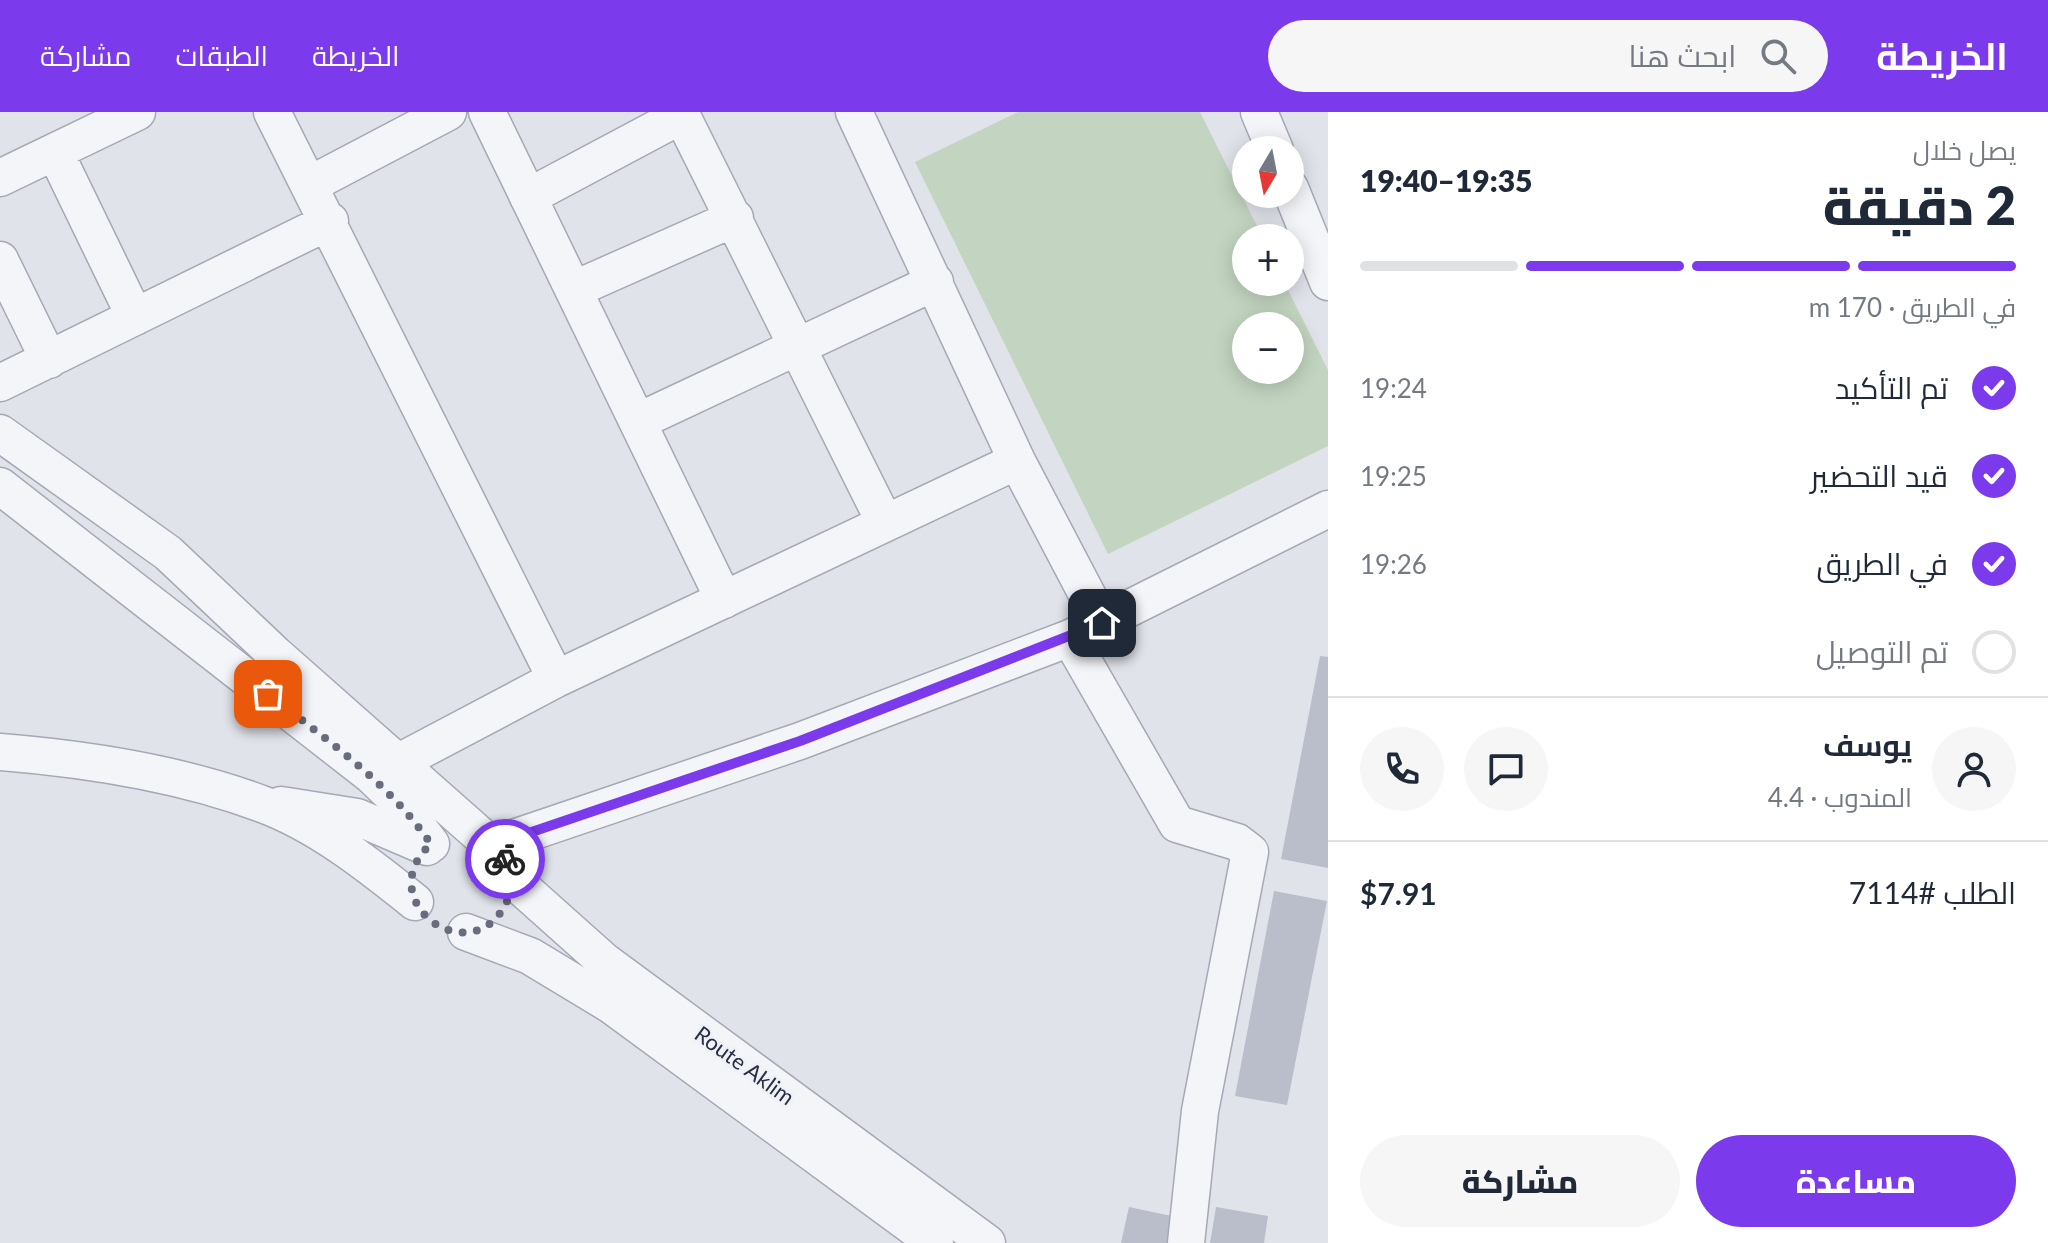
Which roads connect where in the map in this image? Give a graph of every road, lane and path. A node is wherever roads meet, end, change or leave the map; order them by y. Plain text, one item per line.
1 (137, 112) edge
2 (272, 112) edge
3 (448, 112) edge
4 (487, 112) edge
5 (854, 112) edge
6 (1259, 112) edge
7 (681, 114) edge
8 (1269, 136) edge
9 (55, 152) junction
10 (0, 178) edge
11 (311, 184) junction
12 (528, 197) junction
13 (1298, 208) edge
14 (735, 218) junction
15 (330, 221) junction
16 (0, 260) edge
17 (935, 282) junction
18 (1328, 282) edge
19 (575, 289) junction
20 (135, 317) junction
21 (798, 347) junction
22 (49, 360) junction
23 (0, 383) edge
24 (639, 421) junction
25 (0, 433) edge
26 (1017, 461) junction
27 (0, 486) edge
28 (1328, 509) edge
29 (885, 523) junction
30 (724, 600) junction
31 (1086, 631) junction
32 (556, 679) junction
33 (0, 752) edge
34 (399, 762) junction
35 (264, 804) junction
36 (389, 813) junction
37 (487, 841) junction
38 (429, 845) junction
39 (511, 878) junction
40 (415, 902) junction
41 (466, 932) junction
42 (935, 1243) edge
43 (987, 1243) edge
44 (1186, 1243) edge

1 - 9 street
2 - 11 street
3 - 11 street
4 - 12 street
5 - 17 street
6 - 8 street
7 - 12 street
7 - 14 street
9 - 10 street
9 - 20 street
11 - 15 street
12 - 19 street
13 - 18 street
14 - 19 street
14 - 21 street
15 - 20 street
15 - 32 street
16 - 22 street
17 - 21 street
17 - 26 street
19 - 24 street
20 - 22 street
21 - 24 street
21 - 29 street
22 - 23 street
24 - 30 street
25 - 34 street
26 - 29 street
26 - 31 street
27 - 36 street
28 - 31 street
29 - 30 street
30 - 32 street
31 - 37 street
31 - 44 street
32 - 34 street
33 - 35 street
34 - 37 street
35 - 36 street
35 - 40 street
36 - 38 street
37 - 38 street
37 - 39 street
38 - 40 street
39 - 41 street
39 - 43 street, Route Aklim
40 - 41 street
41 - 42 street, Route Aklim

